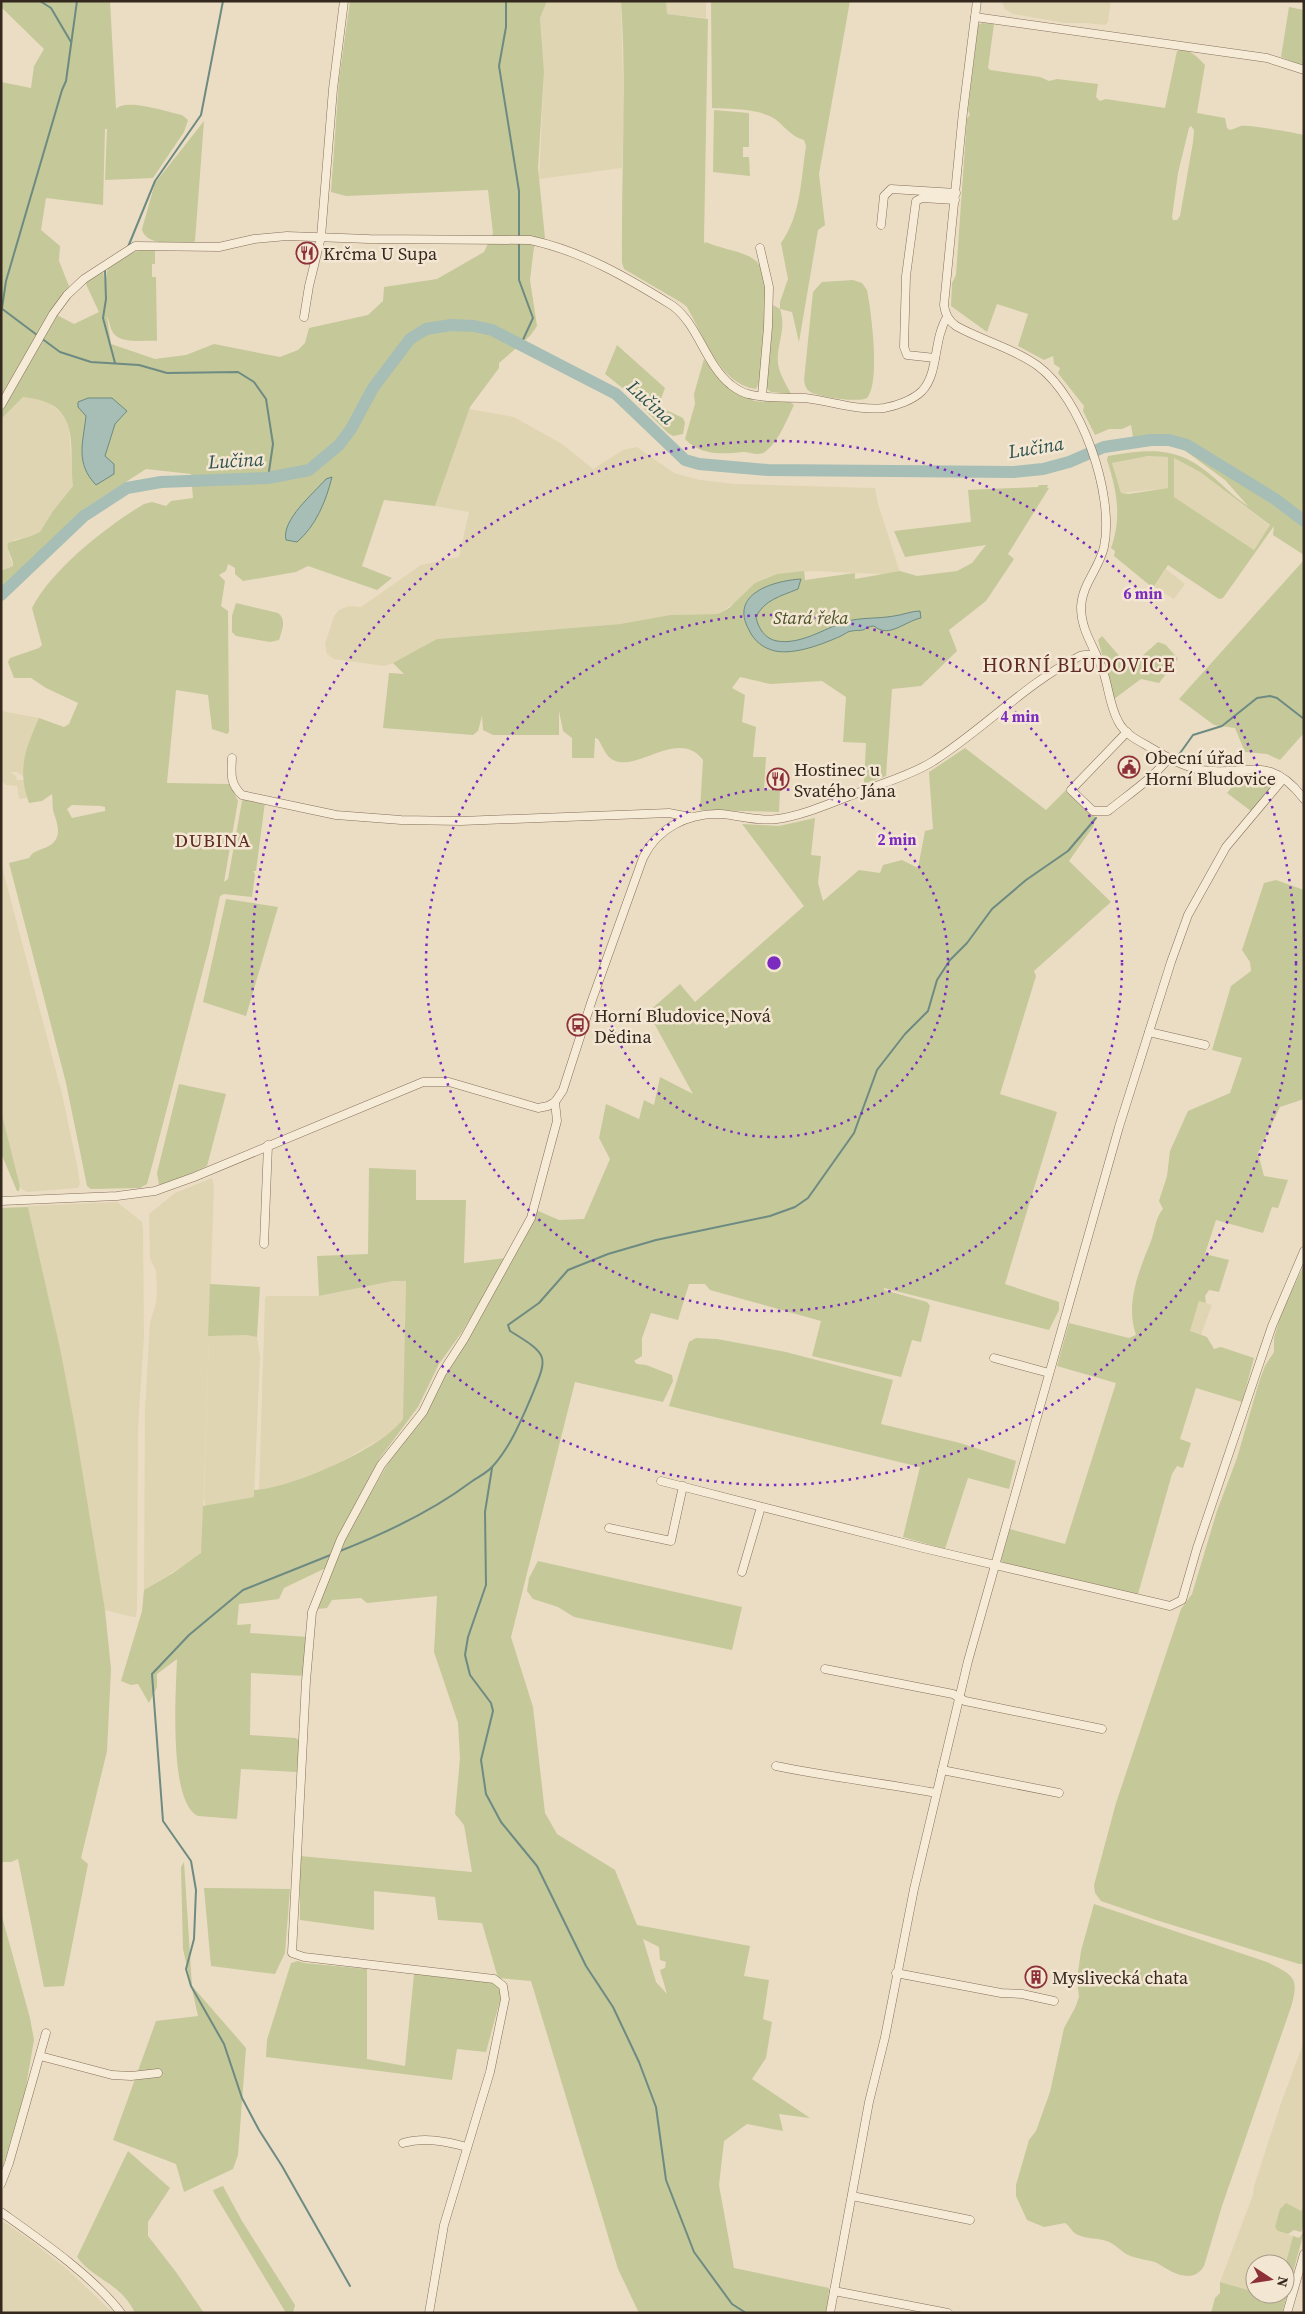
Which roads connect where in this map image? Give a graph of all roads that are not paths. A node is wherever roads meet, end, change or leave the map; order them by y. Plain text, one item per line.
1 (344, 1) edge
2 (977, 1) edge
3 (975, 17) junction
4 (1304, 70) edge
5 (955, 196) junction
6 (881, 225) dead end
7 (321, 237) junction
8 (760, 248) dead end
9 (304, 317) dead end
10 (947, 317) junction
11 (935, 358) junction
12 (762, 396) junction
13 (1, 405) edge
14 (1095, 655) junction
15 (1127, 732) junction
16 (232, 758) dead end
17 (1169, 758) junction
18 (1283, 779) junction
19 (1304, 800) edge
20 (690, 818) junction
21 (1149, 1032) junction
22 (1206, 1046) dead end
23 (555, 1102) junction
24 (268, 1145) junction
25 (1, 1201) edge
26 (264, 1244) dead end
27 (1304, 1251) edge
28 (994, 1358) dead end
29 (1049, 1373) junction
30 (661, 1481) dead end
31 (683, 1486) junction
32 (761, 1507) junction
33 (609, 1528) dead end
34 (995, 1564) junction
35 (742, 1572) dead end
36 (825, 1669) dead end
37 (960, 1698) junction
38 (1102, 1729) dead end
39 (776, 1766) dead end
40 (942, 1770) junction
41 (936, 1792) junction
42 (1059, 1793) dead end
43 (896, 1973) junction
44 (1054, 2001) dead end
45 (46, 2033) dead end
46 (40, 2056) junction
47 (158, 2073) dead end
48 (403, 2143) dead end
49 (467, 2147) junction
50 (1, 2184) edge
51 (852, 2196) junction
52 (1, 2212) edge
53 (970, 2220) dead end
54 (1304, 2254) edge
55 (834, 2291) junction
56 (121, 2313) edge
57 (429, 2313) edge
58 (830, 2313) edge
59 (948, 2313) edge
60 (1286, 2313) edge

1 - 7 street
2 - 3 street
3 - 4 street
3 - 5 street
5 - 6 street
5 - 10 street
5 - 11 street
7 - 9 street
7 - 12 street
7 - 13 street
8 - 12 street
10 - 11 street
10 - 14 street
11 - 12 street
14 - 15 street
14 - 20 street
15 - 17 street
15 - 17 street
16 - 20 street
17 - 18 street
18 - 19 street
18 - 21 street
20 - 23 street
21 - 22 street
21 - 29 street
23 - 24 street
23 - 49 street
24 - 25 street
24 - 26 street
27 - 34 street
28 - 29 street
29 - 34 street
30 - 31 street
31 - 32 street
31 - 33 street
32 - 34 street
32 - 35 street
34 - 37 street
36 - 37 street
37 - 38 street
37 - 40 street
39 - 41 street
40 - 41 street
40 - 42 street
41 - 43 street
43 - 44 street
43 - 51 street
45 - 46 street
46 - 47 street
46 - 50 street
48 - 49 street
49 - 57 street
51 - 53 street
51 - 55 street
52 - 56 street
54 - 60 street
55 - 58 street
55 - 59 street

